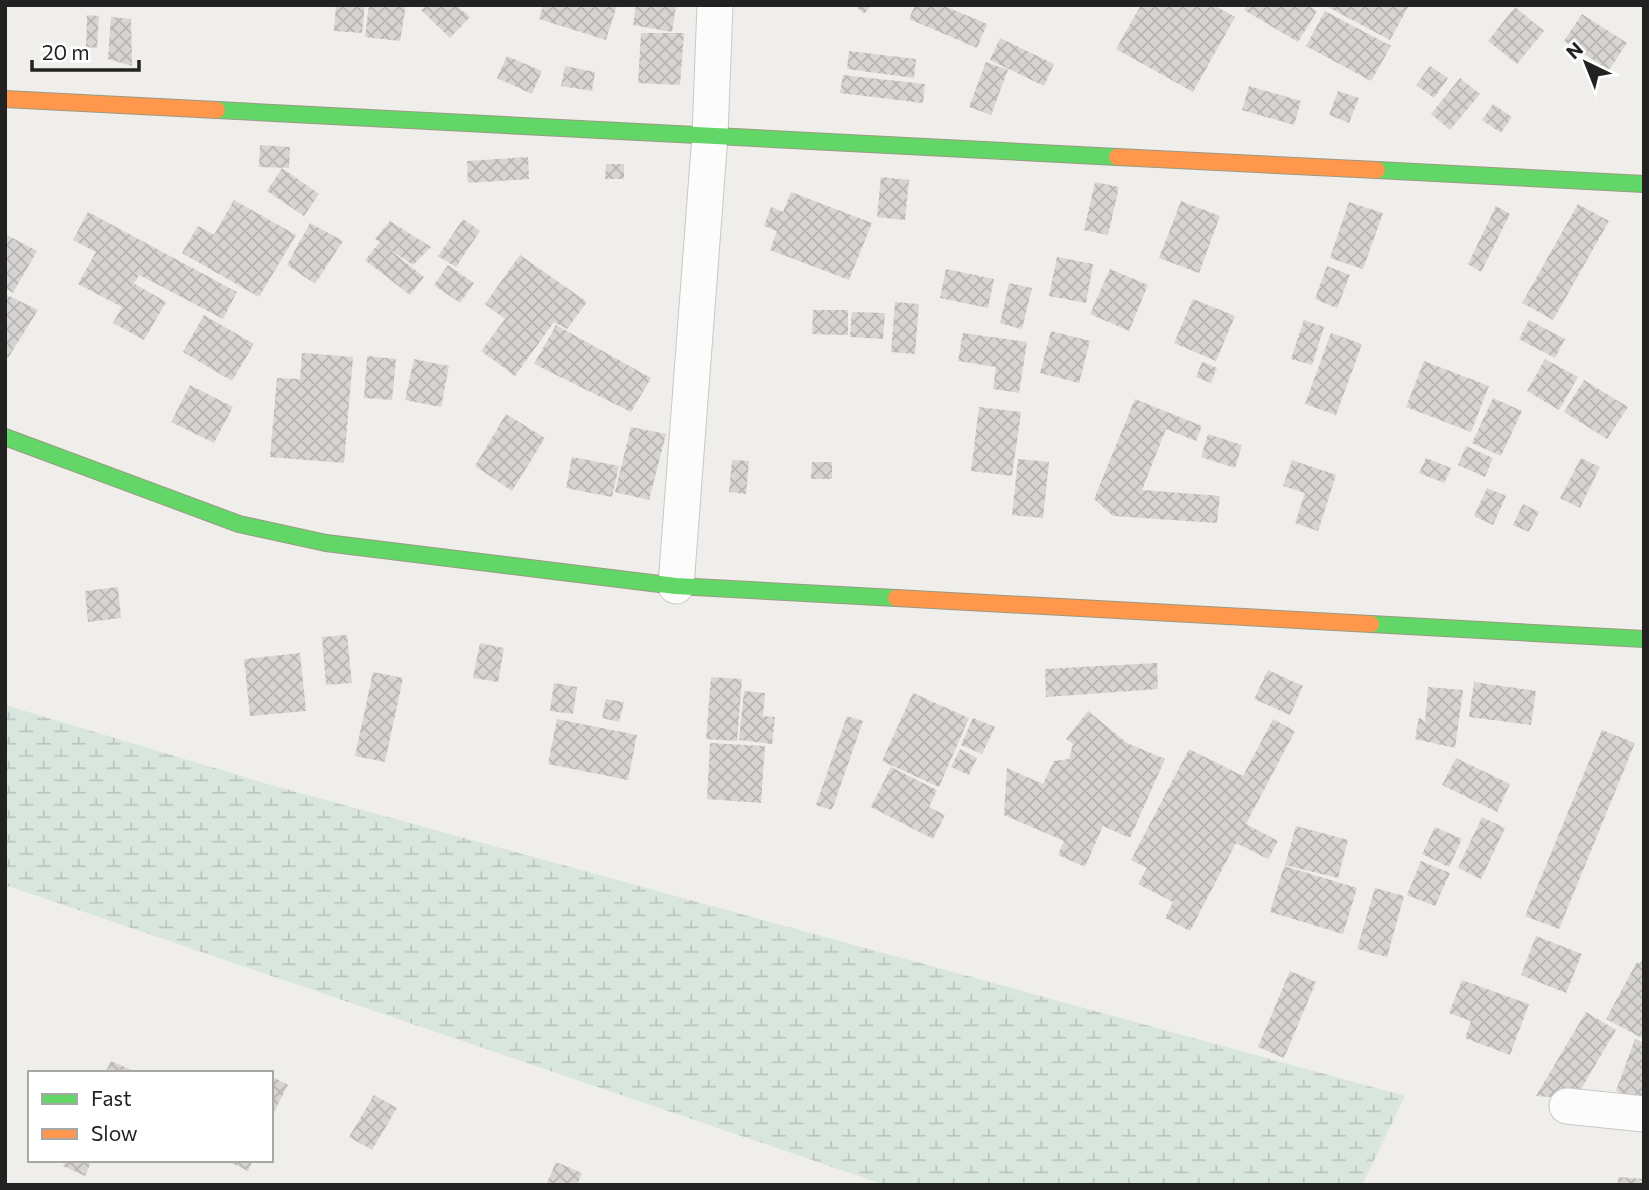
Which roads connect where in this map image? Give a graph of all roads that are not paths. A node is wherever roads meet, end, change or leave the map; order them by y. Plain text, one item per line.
1 (715, 5) edge
2 (5, 99) edge
3 (710, 135) junction
4 (1644, 184) edge
5 (5, 437) edge
6 (676, 586) junction
7 (1644, 639) edge
8 (1567, 1106) dead end
9 (1644, 1114) edge

1 - 3 street
2 - 3 street
3 - 4 street
3 - 6 street
5 - 6 street
6 - 7 street
8 - 9 street

